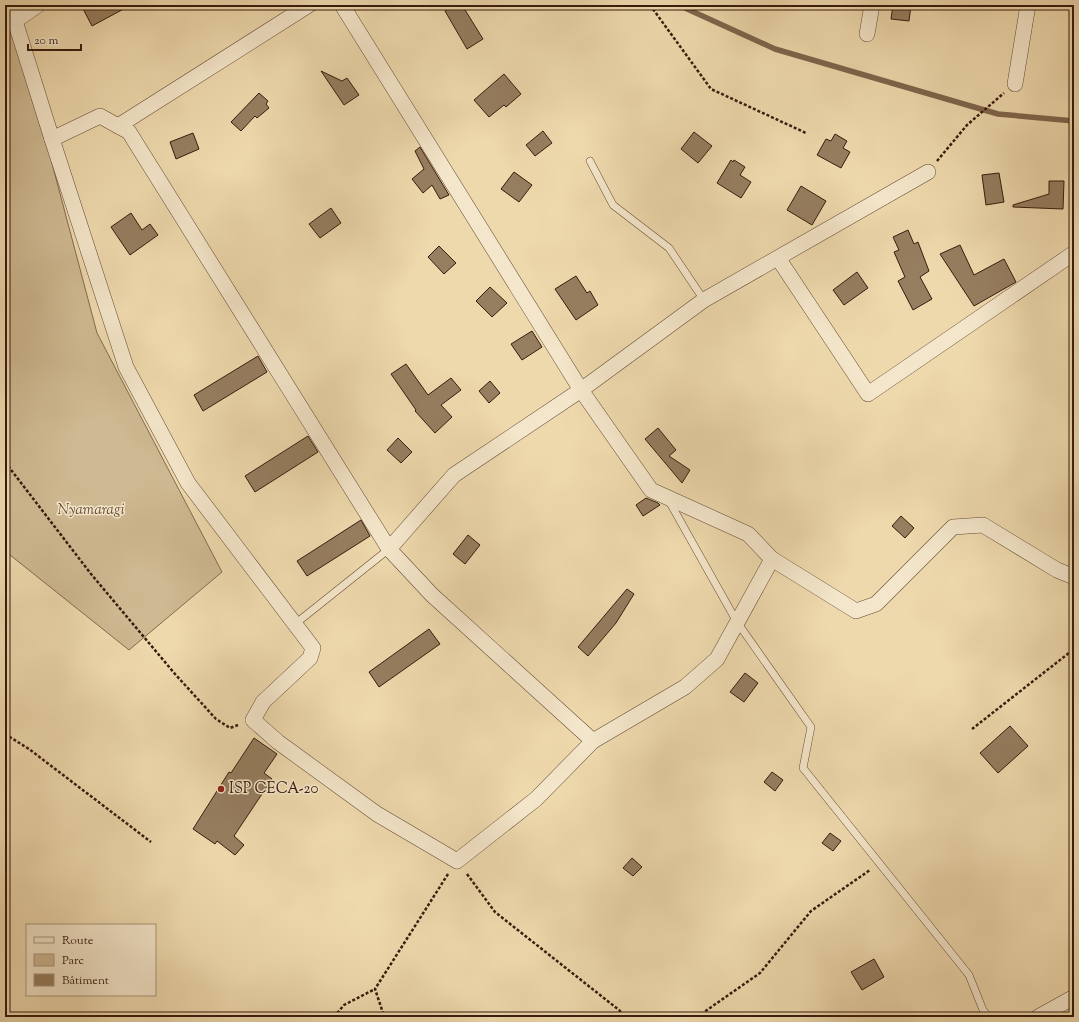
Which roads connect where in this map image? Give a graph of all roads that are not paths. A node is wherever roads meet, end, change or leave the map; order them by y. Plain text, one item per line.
1 (12, 5) edge
2 (38, 5) edge
3 (309, 5) edge
4 (342, 5) edge
5 (872, 5) edge
6 (1028, 5) edge
7 (15, 21) junction
8 (867, 34) dead end
9 (1015, 84) road end
10 (118, 126) junction
11 (52, 139) junction
12 (590, 161) dead end
13 (928, 172) road end
14 (1074, 253) edge
15 (778, 258) junction
16 (704, 300) junction
17 (581, 390) junction
18 (667, 497) junction
19 (389, 549) junction
20 (772, 559) junction
21 (1074, 578) edge
22 (737, 622) junction
23 (295, 624) junction
24 (593, 741) junction
25 (1074, 997) edge
26 (989, 1017) edge
27 (1038, 1017) edge

1 - 7 street
2 - 7 street
3 - 10 street
4 - 17 street
5 - 8 street
6 - 9 street
7 - 11 street
10 - 11 street
10 - 19 street
11 - 23 street
12 - 16 lane
13 - 15 street
14 - 15 street
15 - 16 street
16 - 17 street
17 - 18 street
17 - 19 street
18 - 20 street
18 - 22 lane
19 - 23 lane
19 - 24 street
20 - 21 street
20 - 22 street
22 - 24 street
22 - 26 lane
23 - 24 street
25 - 27 street

